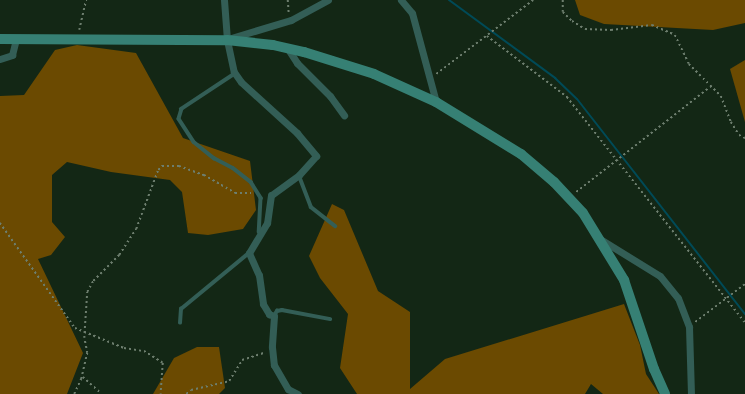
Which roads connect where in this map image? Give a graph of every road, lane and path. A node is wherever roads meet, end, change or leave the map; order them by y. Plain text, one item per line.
1 (86, 0) edge
2 (224, 0) edge
3 (288, 0) edge
4 (328, 0) edge
5 (401, 0) edge
6 (533, 0) edge
7 (563, 0) edge
8 (291, 20) junction
9 (487, 36) junction
10 (78, 38) junction
11 (0, 39) edge
12 (16, 39) junction
13 (227, 40) junction
14 (288, 48) junction
15 (0, 59) edge
16 (236, 74) junction
17 (430, 79) junction
18 (711, 86) junction
19 (436, 102) junction
20 (344, 115) dead end
21 (745, 138) edge
22 (617, 160) junction
23 (299, 175) junction
24 (258, 192) junction
25 (569, 197) junction
26 (0, 223) edge
27 (335, 226) dead end
28 (258, 237) junction
29 (600, 239) junction
30 (249, 253) junction
31 (745, 284) edge
32 (726, 298) junction
33 (274, 316) junction
34 (330, 319) dead end
35 (745, 322) edge
36 (180, 323) dead end
37 (689, 327) junction
38 (84, 330) junction
39 (272, 350) junction
40 (82, 376) junction
41 (74, 394) edge
42 (102, 394) edge
43 (161, 394) edge
44 (186, 394) edge
45 (298, 394) edge
46 (665, 394) edge
47 (691, 394) edge

1 - 10 path
2 - 13 street
3 - 8 path
4 - 8 street
5 - 17 street
6 - 9 path
7 - 18 path
8 - 13 street
9 - 17 path
9 - 22 path
10 - 12 street
10 - 13 street
11 - 12 street
12 - 15 street
13 - 14 street
13 - 16 street
14 - 19 street
14 - 20 street
16 - 23 street
16 - 24 lane
17 - 19 street
18 - 21 path
18 - 22 path
19 - 25 street
22 - 25 path
22 - 32 path
23 - 27 lane
23 - 28 street
24 - 28 lane
24 - 38 path
25 - 29 street
26 - 38 path
28 - 30 street
29 - 37 street
29 - 46 street
30 - 33 street
30 - 36 lane
31 - 32 path
32 - 35 path
32 - 37 path
33 - 34 lane
33 - 39 street
37 - 47 street
38 - 40 path
38 - 43 path
39 - 44 path
39 - 45 street
40 - 41 path
40 - 42 path

